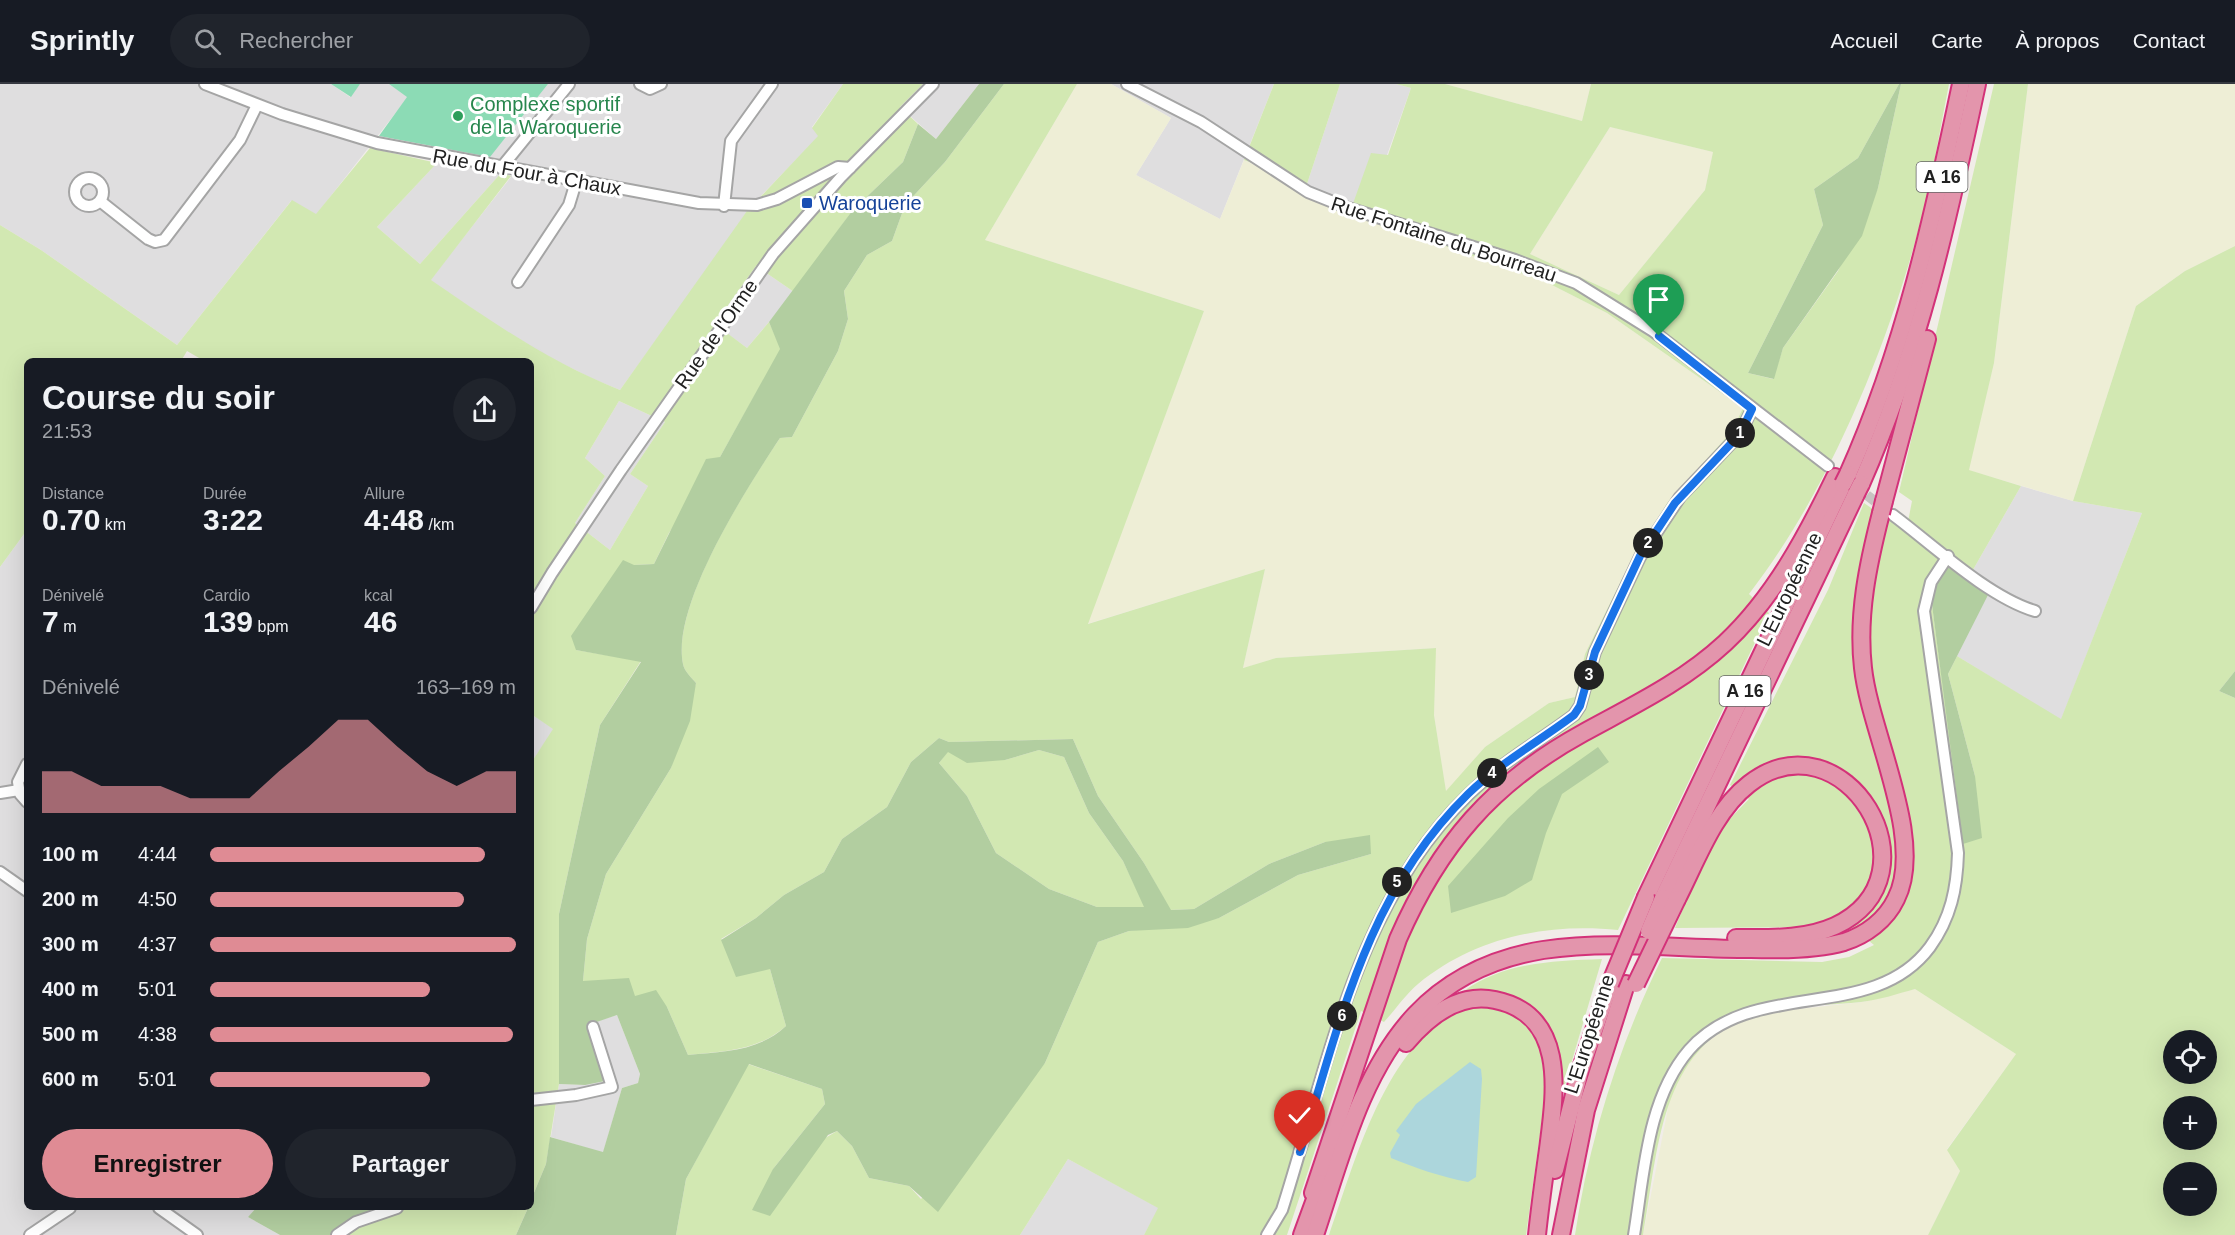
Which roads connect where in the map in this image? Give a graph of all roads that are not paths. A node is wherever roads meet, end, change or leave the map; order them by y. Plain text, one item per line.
1 (205, 84) edge
2 (569, 84) edge
3 (640, 84) edge
4 (661, 84) edge
5 (772, 84) edge
6 (933, 84) edge
7 (1127, 84) edge
8 (1961, 84) edge
9 (1977, 84) edge
10 (257, 105) junction
11 (1972, 108) junction
12 (501, 168) junction
13 (850, 168) junction
14 (576, 182) junction
15 (100, 201) dead end
16 (724, 206) junction
17 (518, 282) dead end
18 (1752, 409) junction
19 (1844, 478) junction
20 (1886, 509) junction
21 (1948, 556) junction
22 (534, 604) edge
23 (2036, 611) dead end
24 (24, 769) edge
25 (19, 790) junction
26 (0, 794) edge
27 (24, 798) edge
28 (0, 872) edge
29 (24, 889) edge
30 (1662, 898) junction
31 (1624, 984) junction
32 (593, 1027) dead end
33 (534, 1100) edge
34 (67, 1210) edge
35 (162, 1210) edge
36 (391, 1210) edge
37 (1308, 1234) edge
38 (30, 1235) edge
39 (197, 1235) edge
40 (337, 1235) edge
41 (1267, 1235) edge
42 (1537, 1235) edge
43 (1544, 1235) edge
44 (1560, 1235) edge
45 (1634, 1235) edge

1 - 10 street, Rue du Four à Chaux
2 - 12 street
3 - 4 street
5 - 16 street
6 - 13 street, Rue de l'Orme
7 - 18 street, Rue Fontaine du Bourreau
8 - 19 highway, L'Européenne / A 16
9 - 11 highway, L'Européenne / A 16
10 - 12 street, Rue du Four à Chaux
10 - 15 street
11 - 19 highway, L'Européenne / A 16
11 - 20 highway
12 - 14 street, Rue du Four à Chaux
13 - 16 street, Rue du Four à Chaux
13 - 22 street, Rue de l'Orme
14 - 16 street, Rue du Four à Chaux
14 - 17 street
18 - 19 street, Rue Fontaine du Bourreau
18 - 41 street
19 - 30 highway, L'Européenne / A 16
19 - 37 highway
20 - 21 street
20 - 37 highway
21 - 23 street
21 - 45 street
24 - 25 street
25 - 26 street
25 - 27 street
28 - 29 street
30 - 31 highway, L'Européenne / A 16, bridge
30 - 31 highway, bridge
30 - 37 highway
31 - 43 highway, L'Européenne / A 16
31 - 44 highway
32 - 33 street
34 - 38 street
35 - 39 street
36 - 40 street
37 - 42 highway

